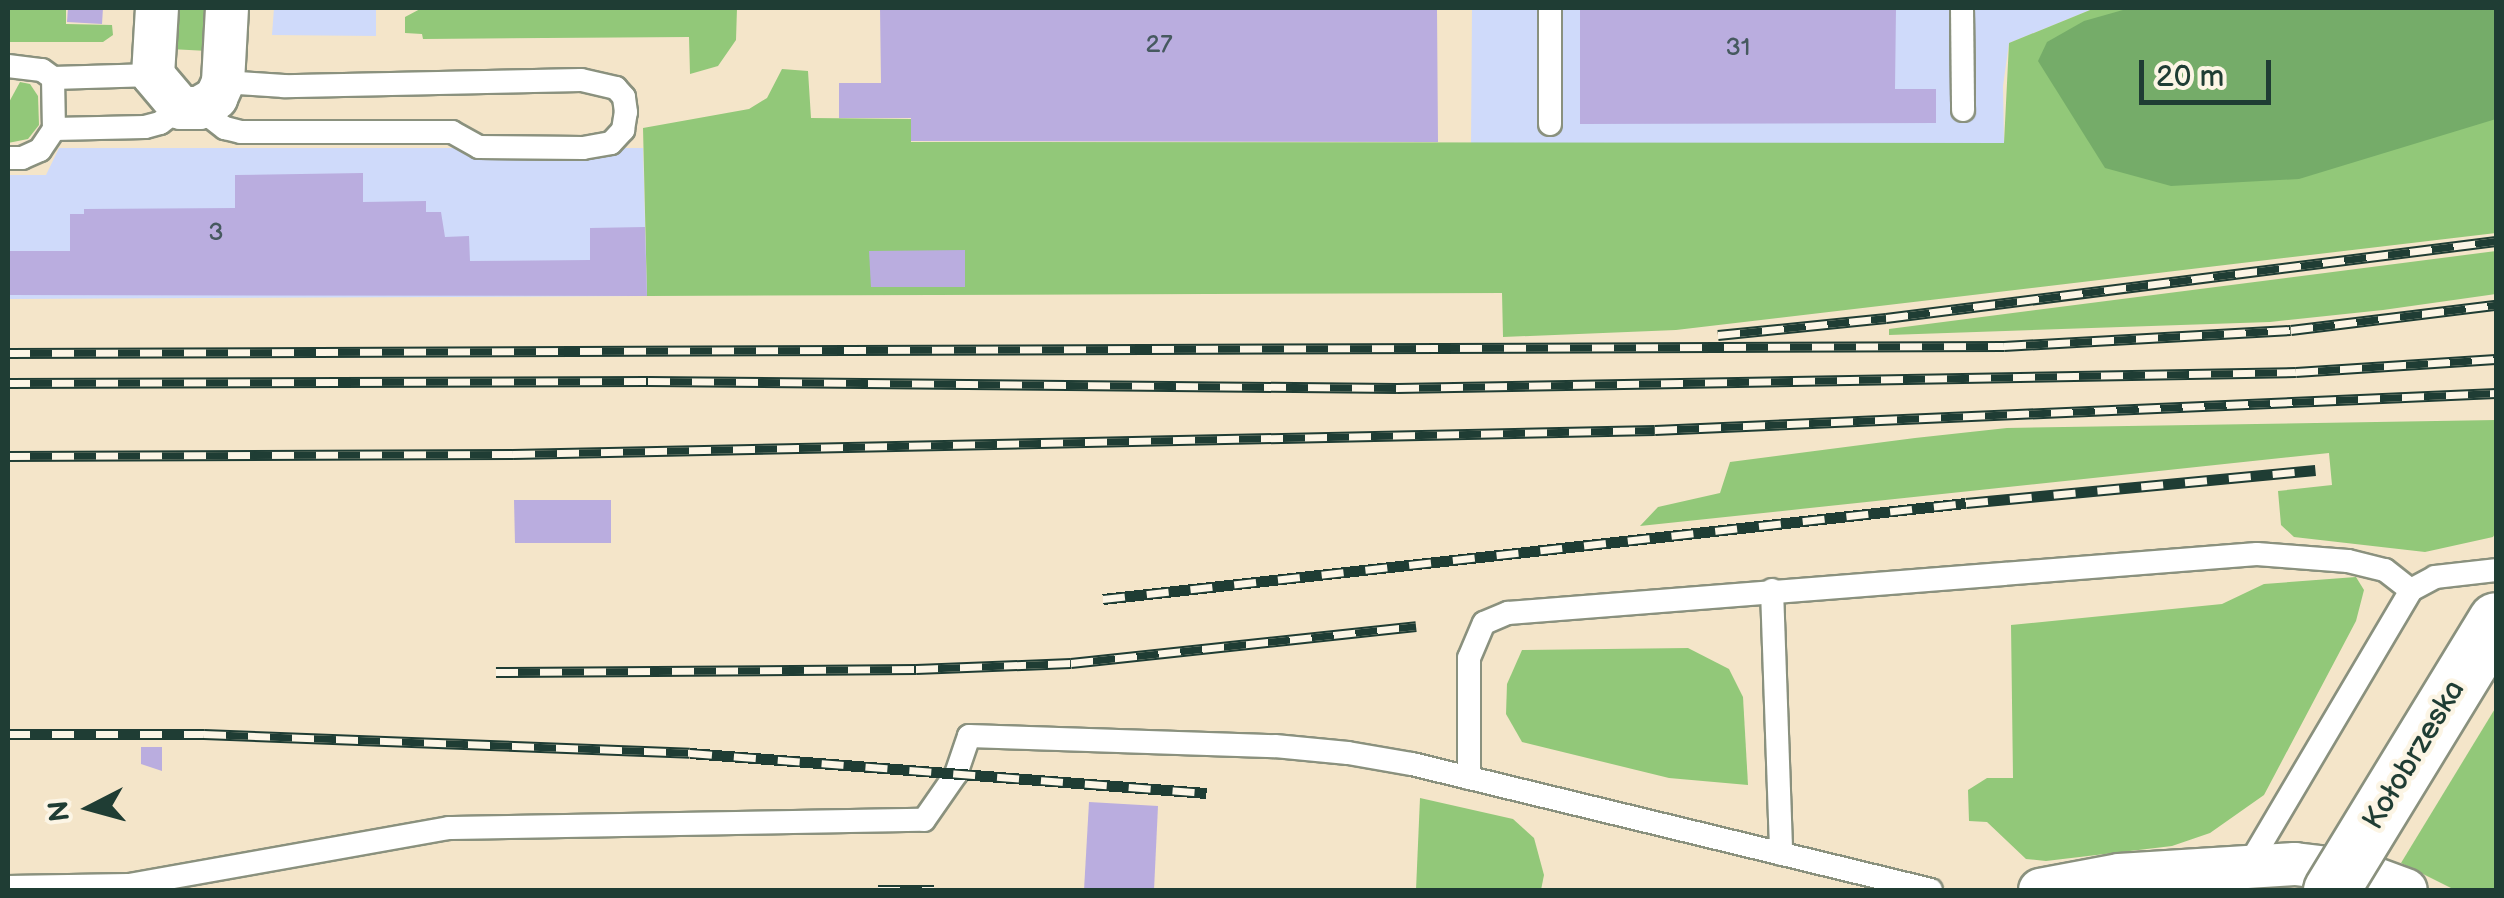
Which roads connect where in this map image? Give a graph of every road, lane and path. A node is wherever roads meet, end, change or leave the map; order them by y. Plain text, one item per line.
1 (157, 8) edge
2 (227, 8) edge
3 (1550, 8) edge
4 (1962, 8) edge
5 (8, 66) edge
6 (154, 75) junction
7 (53, 78) junction
8 (201, 99) junction
9 (1962, 110) dead end
10 (1550, 124) dead end
11 (54, 129) junction
12 (8, 158) edge
13 (2496, 570) edge
14 (1772, 590) junction
15 (2411, 590) junction
16 (2496, 620) edge
17 (1469, 778) junction
18 (1782, 854) junction
19 (2248, 866) junction
20 (8, 888) edge
21 (2400, 888) edge
22 (1932, 890) edge
23 (2040, 890) edge
24 (2332, 890) edge

1 - 6 street
2 - 8 street
3 - 10 lane
4 - 9 lane
5 - 7 lane
6 - 7 lane
6 - 8 street
7 - 11 lane
8 - 8 lane
8 - 11 lane
11 - 12 lane
13 - 15 lane
14 - 15 lane
14 - 17 lane
14 - 18 lane
15 - 19 lane
16 - 24 main road, Kołobrzeska, bridge
17 - 18 lane
17 - 20 lane
18 - 22 lane
19 - 21 street
19 - 23 street

